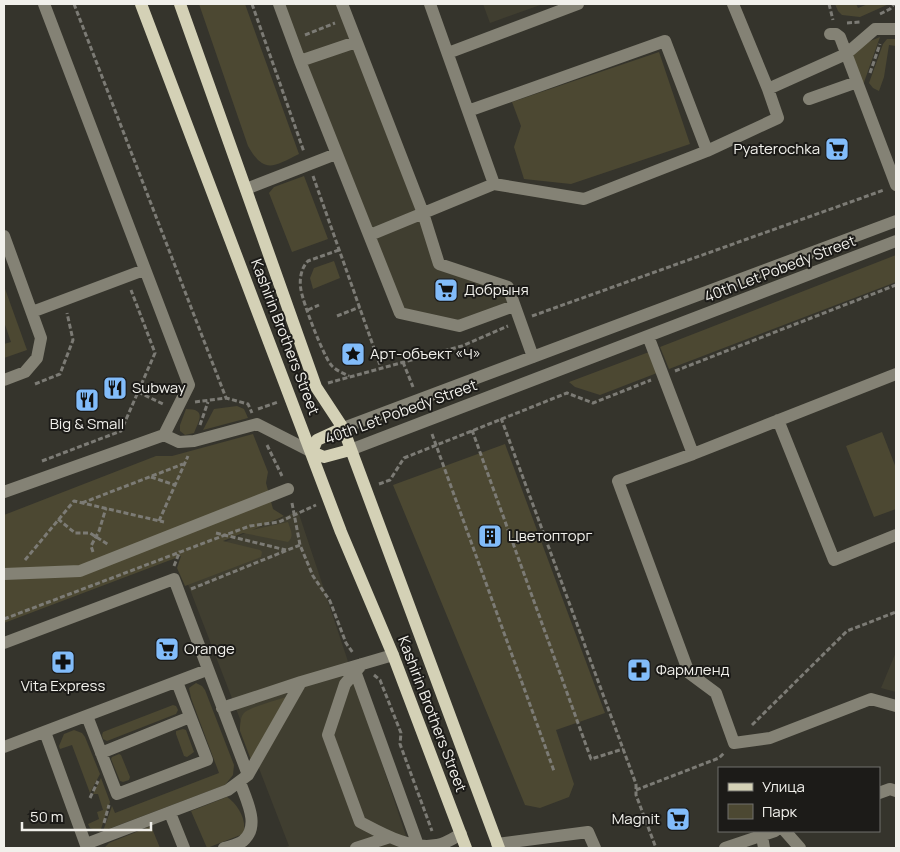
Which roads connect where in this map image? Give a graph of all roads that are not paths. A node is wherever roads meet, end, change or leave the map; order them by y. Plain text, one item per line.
1 (44, 4) edge
2 (141, 4) edge
3 (180, 4) edge
4 (279, 4) edge
5 (342, 4) edge
6 (430, 4) edge
7 (578, 4) edge
8 (733, 4) edge
9 (896, 29) edge
10 (830, 34) dead end
11 (356, 42) junction
12 (448, 53) junction
13 (846, 54) junction
14 (300, 61) junction
15 (857, 82) junction
16 (768, 89) junction
17 (809, 99) dead end
18 (468, 111) junction
19 (707, 150) junction
20 (336, 154) junction
21 (494, 184) junction
22 (893, 186) edge
23 (246, 189) junction
24 (423, 214) junction
25 (896, 221) edge
26 (370, 235) junction
27 (4, 236) edge
28 (896, 241) edge
29 (144, 270) junction
30 (514, 306) junction
31 (32, 312) junction
32 (648, 336) junction
33 (534, 357) junction
34 (896, 374) edge
35 (4, 380) edge
36 (778, 420) junction
37 (343, 428) junction
38 (164, 435) junction
39 (350, 450) junction
40 (312, 452) junction
41 (693, 454) junction
42 (288, 489) dead end
43 (4, 492) edge
44 (896, 535) edge
45 (8, 574) edge
46 (4, 642) edge
47 (393, 655) junction
48 (359, 668) junction
49 (207, 670) junction
50 (177, 682) junction
51 (301, 682) junction
52 (896, 706) edge
53 (222, 708) junction
54 (87, 716) junction
55 (190, 717) junction
56 (45, 732) junction
57 (4, 747) edge
58 (101, 753) junction
59 (244, 778) junction
60 (896, 791) edge
61 (880, 793) edge
62 (170, 813) junction
63 (774, 832) edge
64 (786, 832) edge
65 (462, 834) junction
66 (390, 837) junction
67 (763, 842) edge
68 (87, 846) edge
69 (498, 846) edge
70 (418, 847) edge
71 (184, 848) edge
72 (224, 848) edge
73 (356, 848) edge
74 (466, 848) edge
75 (595, 848) edge
76 (725, 848) edge
77 (800, 848) edge

1 - 29 street
2 - 40 main road, Kashirin Brothers Street
3 - 23 main road, Kashirin Brothers Street
4 - 14 street
5 - 11 street
6 - 12 street
7 - 12 street
8 - 16 street
9 - 13 street
10 - 13 street
11 - 14 street
11 - 24 street
12 - 18 street
13 - 15 street
13 - 16 street
14 - 20 street
15 - 17 street
15 - 22 street
16 - 19 street
18 - 19 street
18 - 21 street
19 - 21 street
20 - 23 street
20 - 26 street
21 - 24 street
23 - 37 main road, Kashirin Brothers Street
24 - 26 street
24 - 30 street
25 - 33 street, 40th Let Pobedy Street
26 - 30 street
27 - 31 street
28 - 32 street, 40th Let Pobedy Street
29 - 31 street
29 - 38 street
30 - 33 street
31 - 35 street
32 - 39 street, 40th Let Pobedy Street
32 - 41 street
33 - 37 street, 40th Let Pobedy Street
34 - 36 street
36 - 41 street
36 - 44 street
37 - 39 main road, Kashirin Brothers Street
37 - 40 main road, 40th Let Pobedy Street
38 - 40 street
38 - 43 street
39 - 40 main road, 40th Let Pobedy Street
39 - 69 main road, Kashirin Brothers Street
40 - 47 main road, Kashirin Brothers Street
41 - 52 street
42 - 45 street
46 - 49 street
47 - 48 street
47 - 65 main road, Kashirin Brothers Street
48 - 51 street
48 - 66 street
48 - 70 street
49 - 50 street
49 - 53 street
50 - 54 street
50 - 55 street
51 - 53 street
51 - 59 street
53 - 59 street
54 - 56 street
54 - 58 street
55 - 58 street
55 - 58 street
56 - 57 street
56 - 68 street
59 - 62 street
59 - 72 street
60 - 61 street
62 - 68 street
62 - 71 street
63 - 67 street
64 - 77 street
65 - 70 street
65 - 74 main road, Kashirin Brothers Street
66 - 70 street
66 - 73 street
67 - 76 street
69 - 75 street

